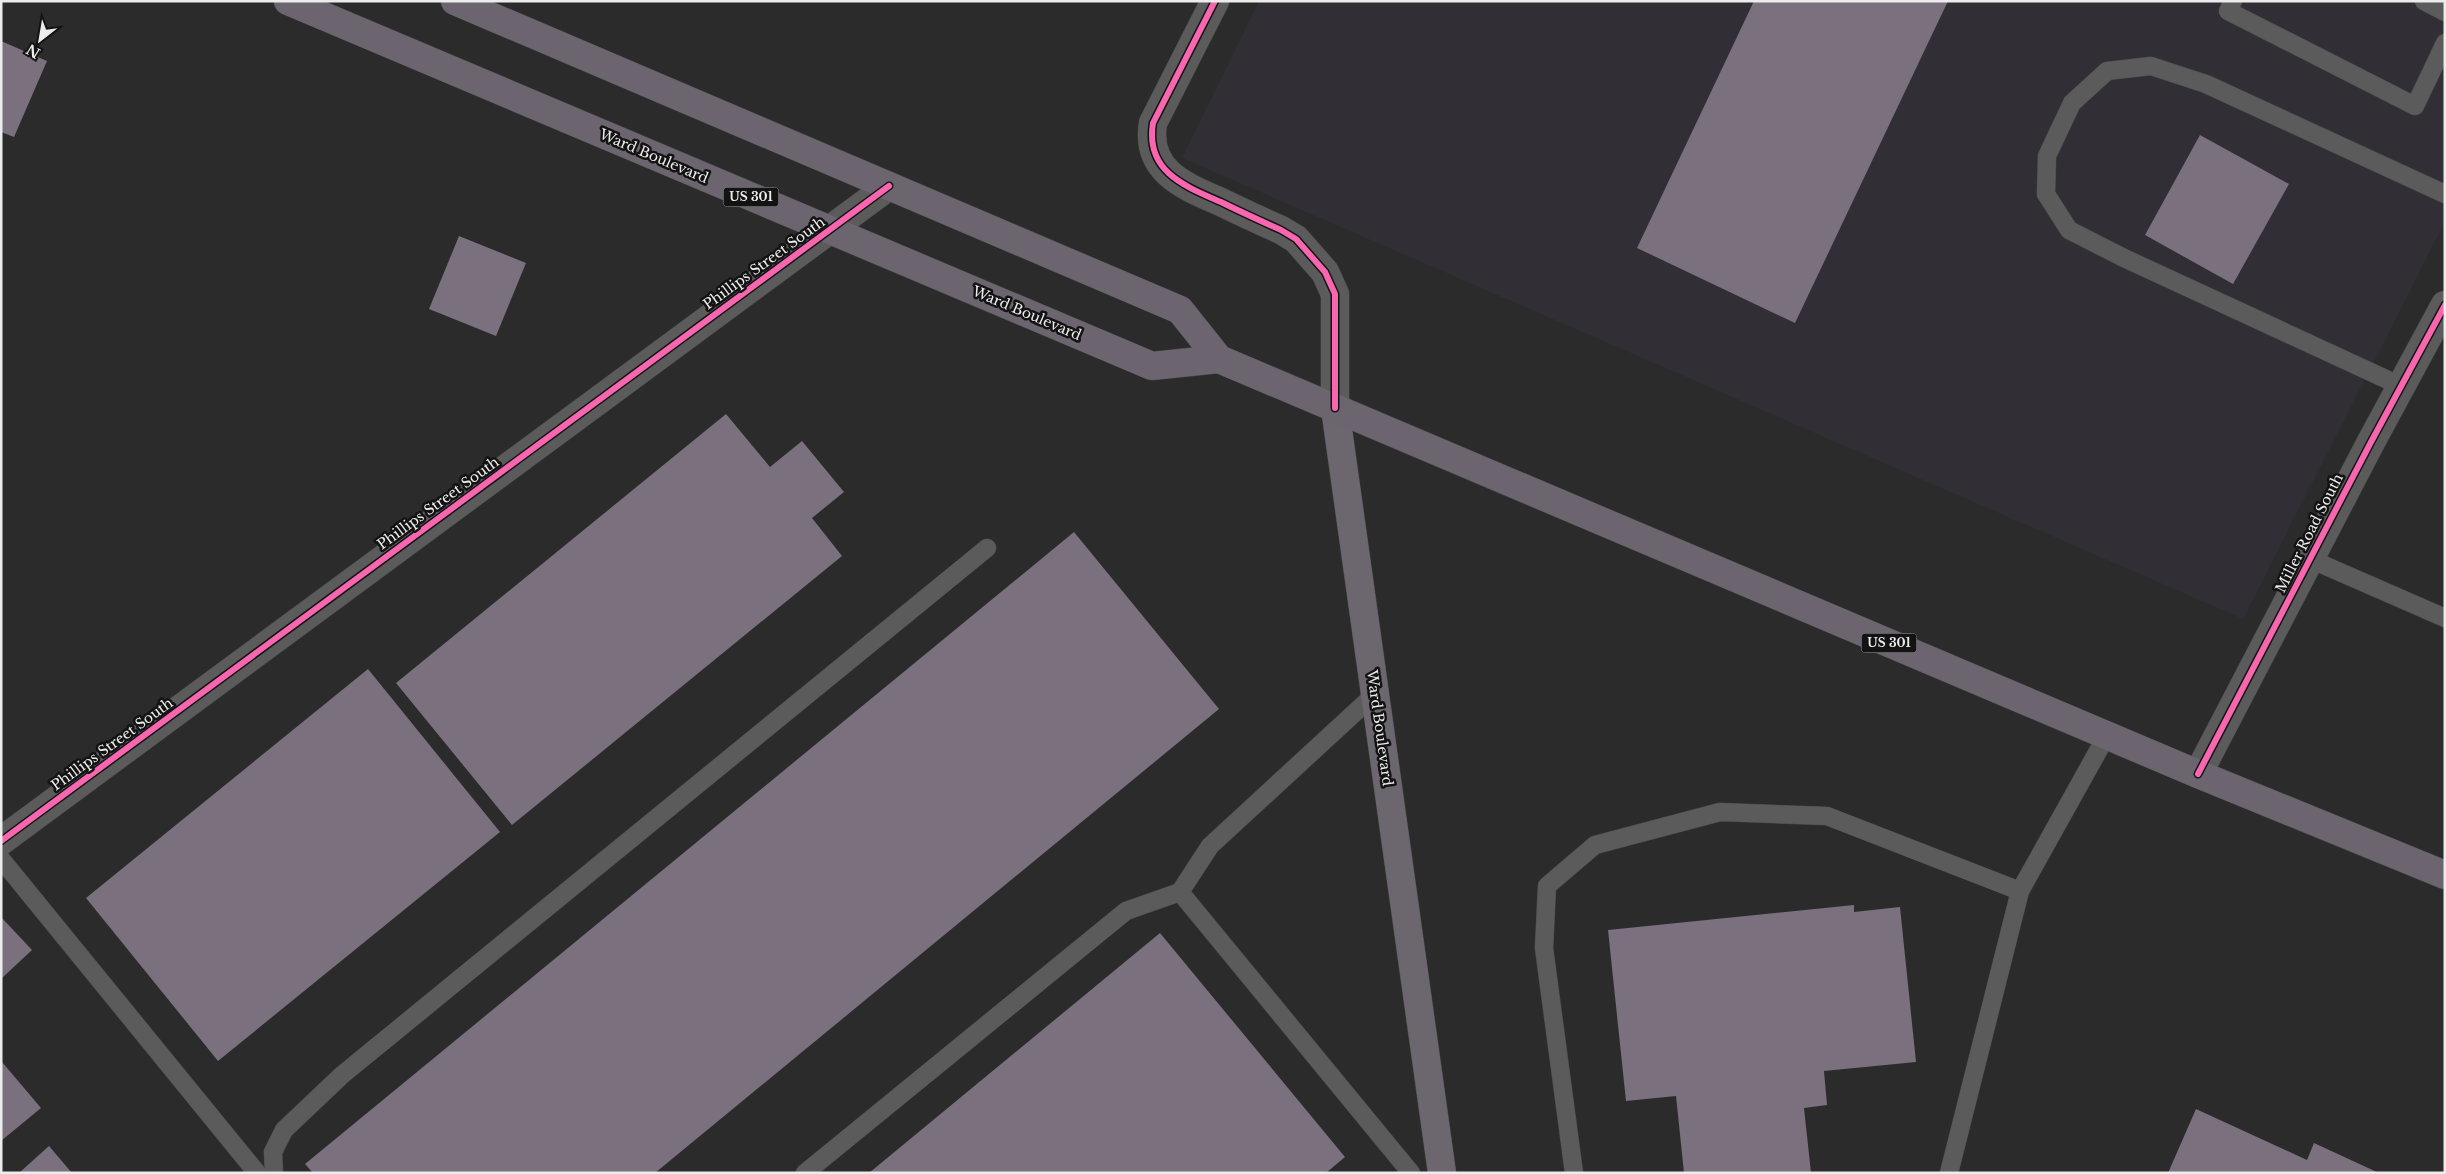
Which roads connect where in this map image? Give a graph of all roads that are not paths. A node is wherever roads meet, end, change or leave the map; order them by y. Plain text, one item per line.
1 (288, 1) edge
2 (455, 1) edge
3 (1215, 1) edge
4 (2233, 1) edge
5 (2424, 1) edge
6 (2445, 12) edge
7 (2445, 42) edge
8 (889, 186) junction
9 (2445, 194) edge
10 (830, 230) junction
11 (2445, 305) edge
12 (1219, 359) junction
13 (2401, 386) junction
14 (1335, 408) junction
15 (987, 548) dead end
16 (2310, 559) junction
17 (2445, 618) edge
18 (1375, 694) junction
19 (2107, 735) junction
20 (2198, 774) junction
21 (1, 841) edge
22 (1, 859) edge
23 (2445, 875) edge
24 (2020, 891) junction
25 (1180, 892) junction
26 (257, 1173) edge
27 (274, 1173) edge
28 (805, 1173) edge
29 (1411, 1173) edge
30 (1442, 1173) edge
31 (1574, 1173) edge
32 (1949, 1173) edge

1 - 10 highway, Ward Boulevard / US 301
2 - 8 highway, Ward Boulevard
3 - 14 street
4 - 7 lane
5 - 6 lane
8 - 10 street, Phillips Street South
8 - 12 highway, Ward Boulevard
9 - 13 lane
10 - 12 highway, Ward Boulevard / US 301
10 - 21 street, Phillips Street South
11 - 13 street, Miller Road South
12 - 14 highway, Ward Boulevard
13 - 16 street, Miller Road South
14 - 18 main road, Ward Boulevard
14 - 19 highway, US 301
15 - 27 lane
16 - 17 lane
16 - 20 street, Miller Road South
18 - 25 lane
18 - 30 main road, Ward Boulevard
19 - 20 highway, US 301
19 - 24 lane
20 - 23 highway, US 301
22 - 26 lane
24 - 31 lane
24 - 32 lane
25 - 28 lane
25 - 29 lane

